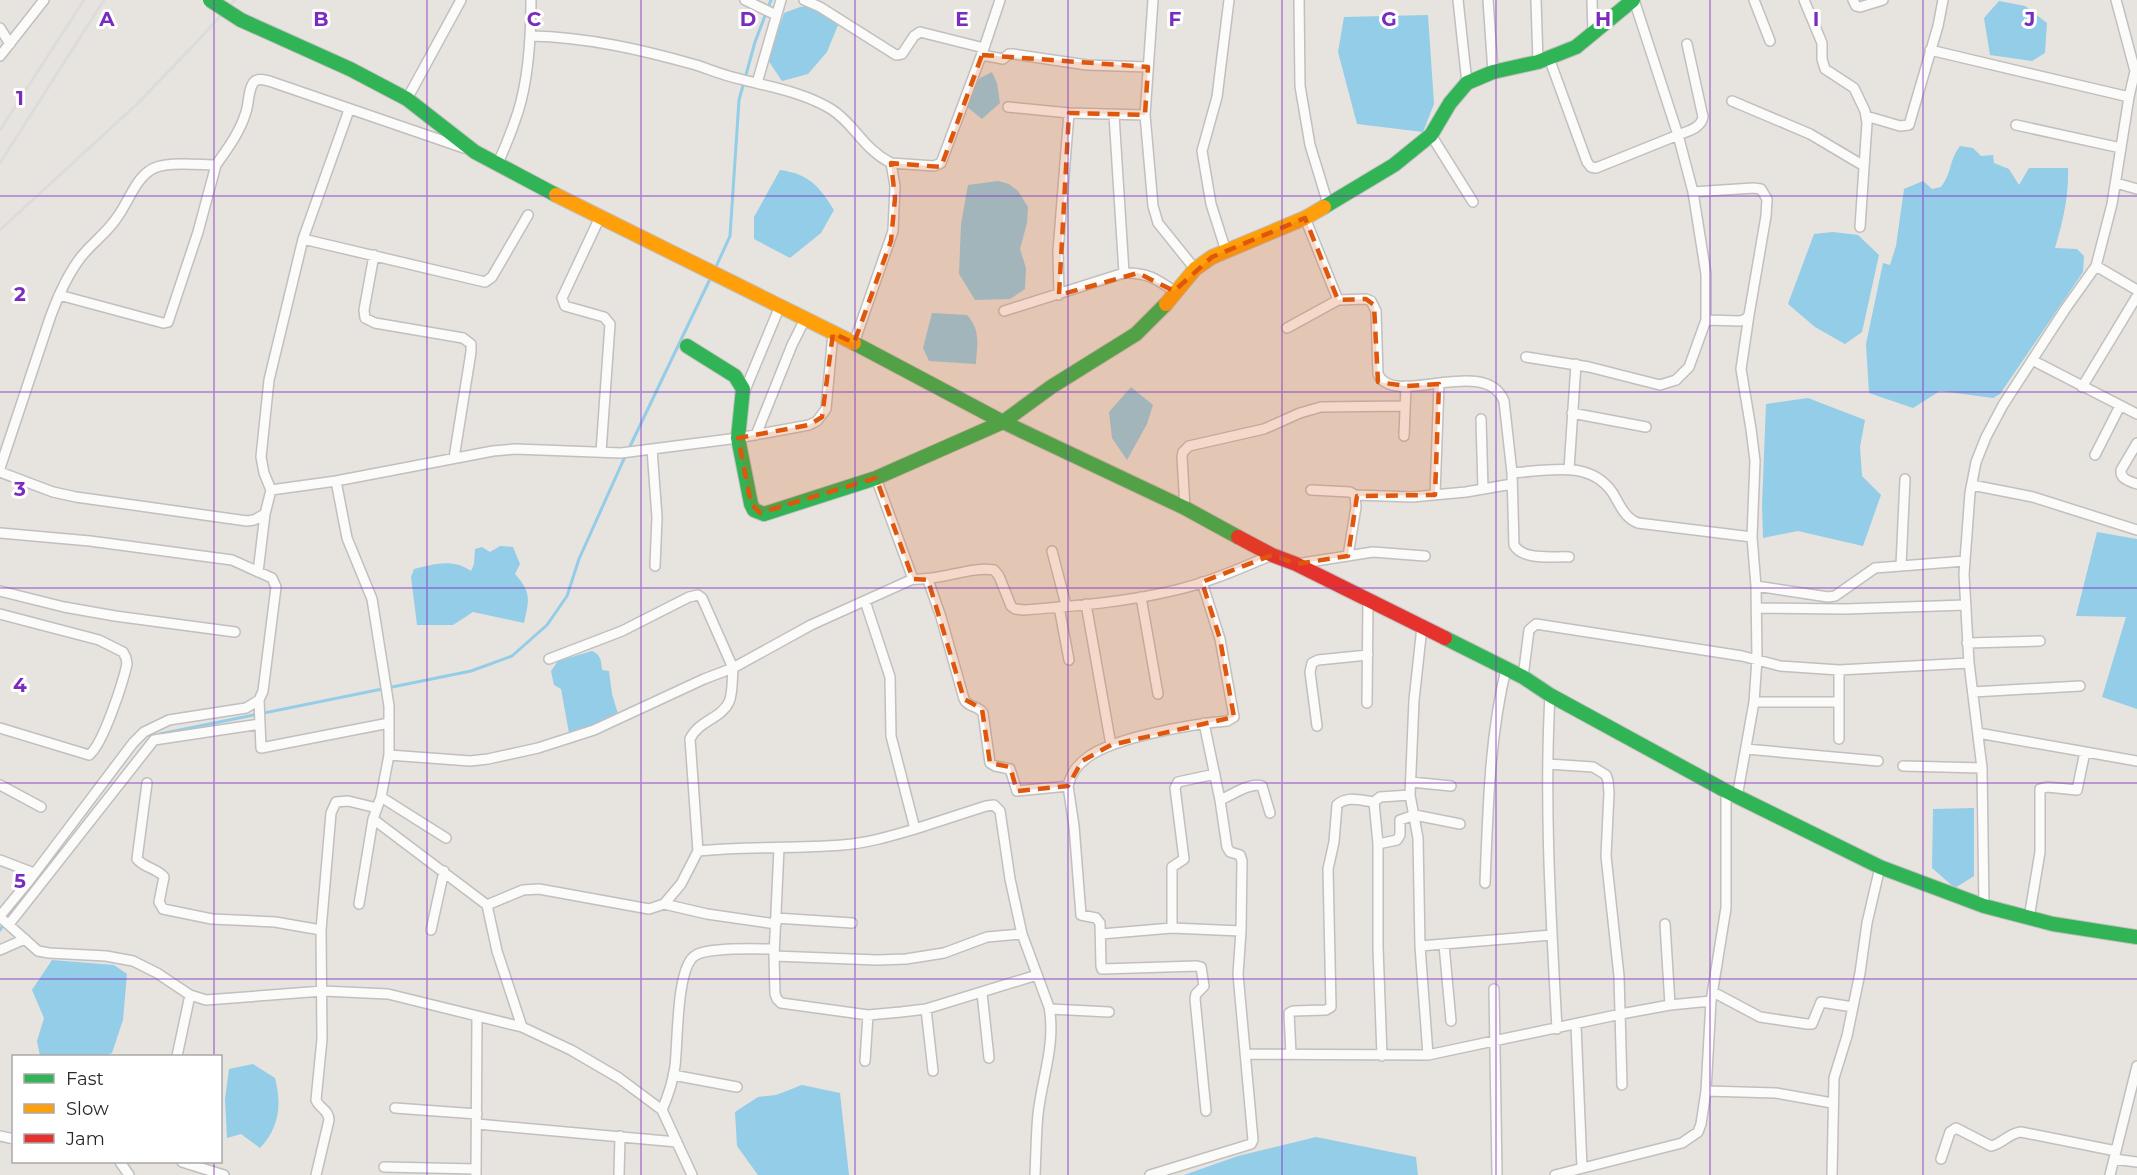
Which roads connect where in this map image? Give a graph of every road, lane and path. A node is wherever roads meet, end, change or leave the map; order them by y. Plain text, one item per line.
1 (44, 0) edge
2 (210, 0) edge
3 (461, 0) edge
4 (531, 0) edge
5 (745, 0) edge
6 (781, 0) edge
7 (804, 0) edge
8 (1000, 0) edge
9 (1153, 0) edge
10 (1229, 0) edge
11 (1299, 0) edge
12 (1458, 0) edge
13 (1488, 0) edge
14 (1536, 0) edge
15 (1592, 0) edge
16 (1634, 0) edge
17 (1754, 0) edge
18 (1804, 0) edge
19 (1853, 0) edge
20 (1883, 0) edge
21 (1943, 0) edge
22 (2116, 0) edge
23 (774, 14) junction
24 (0, 28) edge
25 (1593, 34) junction
26 (531, 36) junction
27 (1770, 41) dead end
28 (10, 44) junction
29 (1687, 44) dead end
30 (1930, 50) junction
31 (983, 51) junction
32 (0, 56) edge
33 (1543, 60) junction
34 (1148, 68) junction
35 (1493, 72) junction
36 (2136, 72) edge
37 (749, 81) junction
38 (1467, 83) junction
39 (2129, 97) junction
40 (407, 99) junction
41 (1732, 101) dead end
42 (1008, 106) dead end
43 (348, 110) junction
44 (1069, 113) junction
45 (1114, 114) junction
46 (1145, 115) junction
47 (1866, 116) junction
48 (2016, 125) dead end
49 (1431, 135) junction
50 (1678, 135) junction
51 (2121, 148) junction
52 (475, 152) junction
53 (891, 164) junction
54 (216, 165) junction
55 (497, 165) junction
56 (1864, 166) junction
57 (2116, 183) junction
58 (2137, 189) edge
59 (1693, 192) junction
60 (1473, 202) dead end
61 (1328, 204) junction
62 (528, 215) dead end
63 (600, 217) junction
64 (1305, 218) junction
65 (1860, 227) dead end
66 (303, 239) junction
67 (1226, 251) junction
68 (374, 255) junction
69 (2096, 266) junction
70 (1195, 269) junction
71 (1124, 273) junction
72 (2137, 290) edge
73 (1174, 291) junction
74 (59, 295) junction
75 (1059, 295) junction
76 (2137, 296) edge
77 (1338, 300) junction
78 (780, 306) junction
79 (1004, 311) dead end
80 (1749, 315) junction
81 (805, 319) junction
82 (1706, 320) junction
83 (1287, 328) dead end
84 (833, 333) junction
85 (854, 343) junction
86 (687, 346) dead end
87 (1526, 357) dead end
88 (2032, 360) junction
89 (1575, 364) junction
90 (1439, 384) junction
91 (1406, 386) junction
92 (2082, 387) junction
93 (743, 395) junction
94 (1405, 406) junction
95 (2120, 406) junction
96 (1572, 413) junction
97 (2137, 414) edge
98 (1481, 419) dead end
99 (1003, 422) junction
100 (1646, 427) dead end
101 (756, 435) junction
102 (1404, 436) dead end
103 (738, 438) junction
104 (2137, 443) edge
105 (652, 449) junction
106 (601, 452) junction
107 (2095, 455) dead end
108 (454, 458) junction
109 (1569, 469) junction
110 (0, 470) edge
111 (1512, 473) junction
112 (876, 478) junction
113 (1905, 479) dead end
114 (336, 481) junction
115 (1512, 484) junction
116 (2137, 484) edge
117 (1972, 485) junction
118 (1483, 489) junction
119 (271, 490) junction
120 (1311, 490) dead end
121 (1355, 495) junction
122 (1435, 495) junction
123 (1185, 508) junction
124 (266, 514) junction
125 (2137, 530) edge
126 (0, 532) edge
127 (1752, 537) junction
128 (1052, 551) dead end
129 (1272, 555) junction
130 (1348, 556) junction
131 (1425, 556) dead end
132 (1569, 557) dead end
133 (1965, 561) junction
134 (1296, 564) junction
135 (1901, 565) junction
136 (654, 566) dead end
137 (258, 572) junction
138 (913, 579) junction
139 (927, 580) junction
140 (1202, 582) junction
141 (1756, 586) junction
142 (0, 591) edge
143 (1141, 597) junction
144 (1368, 600) junction
145 (865, 601) junction
146 (1086, 604) junction
147 (1966, 605) junction
148 (1063, 606) junction
149 (1756, 608) junction
150 (0, 615) edge
151 (1422, 627) junction
152 (235, 632) dead end
153 (2040, 641) dead end
154 (1967, 643) junction
155 (1368, 655) junction
156 (549, 659) dead end
157 (1757, 659) junction
158 (1069, 660) dead end
159 (1968, 663) junction
160 (733, 668) junction
161 (1506, 669) junction
162 (1839, 670) junction
163 (1523, 677) junction
164 (2080, 686) dead end
165 (1973, 692) junction
166 (1158, 694) dead end
167 (1550, 695) junction
168 (259, 700) junction
169 (1754, 702) junction
170 (1839, 702) junction
171 (1367, 703) dead end
172 (389, 723) junction
173 (1204, 723) junction
174 (260, 724) junction
175 (1317, 726) dead end
176 (0, 728) edge
177 (1978, 733) junction
178 (1839, 739) dead end
179 (1111, 745) junction
180 (1746, 749) junction
181 (2085, 752) junction
182 (389, 755) junction
183 (1878, 761) dead end
184 (2137, 762) edge
185 (1548, 764) junction
186 (1903, 765) dead end
187 (1982, 768) junction
188 (1215, 774) junction
189 (1411, 782) junction
190 (147, 783) dead end
191 (0, 785) edge
192 (1068, 786) junction
193 (1451, 786) dead end
194 (1732, 794) junction
195 (1410, 795) junction
196 (381, 797) junction
197 (1220, 800) junction
198 (1374, 802) junction
199 (41, 807) dead end
200 (377, 808) junction
201 (1270, 813) dead end
202 (1415, 815) junction
203 (373, 819) junction
204 (1460, 824) dead end
205 (915, 829) junction
206 (446, 838) dead end
207 (1378, 844) junction
208 (779, 848) junction
209 (698, 851) junction
210 (0, 860) edge
211 (1880, 867) junction
212 (444, 871) junction
213 (34, 873) junction
214 (1485, 883) dead end
215 (359, 904) dead end
216 (487, 904) junction
217 (664, 904) junction
218 (1984, 906) junction
219 (3, 918) edge
220 (2029, 918) junction
221 (776, 921) junction
222 (852, 922) dead end
223 (1665, 924) dead end
224 (1172, 928) junction
225 (321, 930) junction
226 (431, 930) dead end
227 (1241, 931) junction
228 (1022, 934) junction
229 (1101, 934) junction
230 (1552, 935) junction
231 (2137, 937) edge
232 (24, 939) junction
233 (1444, 945) junction
234 (1420, 946) junction
235 (0, 950) edge
236 (774, 952) junction
237 (1037, 975) junction
238 (1494, 989) dead end
239 (323, 991) junction
240 (982, 993) junction
241 (190, 995) junction
242 (1712, 997) junction
243 (1670, 1005) junction
244 (1853, 1007) junction
245 (1050, 1009) junction
246 (926, 1010) junction
247 (1109, 1012) dead end
248 (1621, 1014) junction
249 (868, 1015) junction
250 (477, 1016) junction
251 (1451, 1021) dead end
252 (1576, 1025) junction
253 (522, 1027) junction
254 (1557, 1029) junction
255 (1495, 1042) junction
256 (1245, 1054) junction
257 (1291, 1054) junction
258 (177, 1055) edge
259 (1428, 1055) junction
260 (1382, 1056) junction
261 (989, 1058) dead end
262 (865, 1061) dead end
263 (2137, 1066) edge
264 (933, 1071) dead end
265 (673, 1075) junction
266 (1622, 1085) dead end
267 (737, 1087) dead end
268 (1706, 1091) junction
269 (1832, 1102) junction
270 (2132, 1106) edge
271 (395, 1108) dead end
272 (662, 1110) junction
273 (1206, 1111) dead end
274 (477, 1119) junction
275 (620, 1136) junction
276 (677, 1142) junction
277 (2115, 1155) junction
278 (1941, 1159) dead end
279 (2137, 1162) edge
280 (188, 1163) edge
281 (384, 1167) dead end
282 (1582, 1168) junction
283 (476, 1172) edge
284 (224, 1175) edge
285 (316, 1175) edge
286 (619, 1175) edge
287 (692, 1175) edge
288 (1035, 1175) edge
289 (1150, 1175) edge
290 (1497, 1175) edge
291 (1555, 1175) edge
292 (1832, 1175) edge
293 (2110, 1175) edge

1 - 28 street
2 - 40 main road, bridge
3 - 40 street
4 - 26 street
5 - 23 street
6 - 23 street
7 - 31 street
8 - 31 street
9 - 34 street
10 - 67 street
11 - 61 street
12 - 38 street
13 - 35 street
14 - 33 street
15 - 25 street
16 - 25 main road
16 - 50 street
17 - 27 street
18 - 47 street
19 - 20 street
21 - 30 street
22 - 36 street
23 - 37 street
24 - 28 street
25 - 33 main road
26 - 37 street
26 - 55 street
28 - 32 street
29 - 50 street
30 - 39 street
30 - 47 street
31 - 34 street
31 - 53 street
33 - 35 main road
33 - 50 street
34 - 46 street
35 - 38 main road
36 - 39 street
37 - 53 street
38 - 49 main road
39 - 51 street
40 - 52 main road
41 - 56 street
42 - 44 street
43 - 52 street
43 - 54 street
43 - 66 street
44 - 45 street
44 - 75 street
45 - 46 street
45 - 71 street
46 - 70 street
47 - 56 street
48 - 51 street
49 - 60 street
49 - 61 main road
50 - 59 street
51 - 57 street
52 - 55 main road
53 - 85 street
54 - 74 street
54 - 74 street
55 - 63 main road
56 - 65 street
57 - 58 street
57 - 69 street
59 - 80 street
59 - 82 street
61 - 64 main road
62 - 68 street
63 - 78 main road
63 - 106 street
64 - 67 main road
64 - 77 street
66 - 68 street
66 - 119 street
67 - 70 main road
68 - 108 street
69 - 72 street
69 - 88 street
70 - 73 main road
71 - 73 street
71 - 75 street
73 - 99 main road
74 - 110 street
75 - 79 street
76 - 92 street
77 - 83 street
77 - 91 street
78 - 81 main road
78 - 93 street
80 - 82 street
80 - 127 street
81 - 84 main road
81 - 101 street
82 - 89 street
84 - 85 main road
84 - 101 street
85 - 99 main road
86 - 93 main road
87 - 89 street
88 - 92 street
88 - 117 street
89 - 96 street
90 - 91 street
90 - 111 street
90 - 122 street
91 - 94 street
92 - 95 street
93 - 103 main road
94 - 102 street
94 - 123 street
95 - 97 street
95 - 107 street
96 - 100 street
96 - 109 street
98 - 118 street
99 - 112 main road
99 - 123 main road
101 - 103 street
103 - 105 street
103 - 112 main road
104 - 116 street
105 - 106 street
105 - 136 street
106 - 108 street
108 - 114 street
109 - 111 street
109 - 127 street
110 - 124 street
111 - 115 street
112 - 138 street
113 - 135 street
114 - 119 street
114 - 172 street
115 - 118 street
115 - 132 street
117 - 125 street
117 - 133 street
118 - 122 street
119 - 124 street
120 - 121 street
121 - 122 street
121 - 130 street
123 - 129 main road
124 - 137 street
126 - 137 street
127 - 141 street
128 - 148 street
129 - 134 main road
129 - 140 street
130 - 131 street
130 - 134 street
133 - 135 street
133 - 147 street
134 - 144 main road
135 - 141 street
137 - 168 street
138 - 139 street
138 - 145 street
139 - 148 street
139 - 192 street
140 - 143 street
140 - 173 street
141 - 149 street
142 - 152 street
143 - 146 street
143 - 166 street
144 - 151 main road
144 - 155 street
145 - 160 street
145 - 205 street
146 - 148 street
146 - 179 street
147 - 149 street
147 - 154 street
148 - 158 street
149 - 157 street
150 - 176 street
151 - 161 main road
151 - 189 street
153 - 154 street
154 - 159 street
155 - 171 street
155 - 175 street
156 - 160 street
157 - 162 street
157 - 163 street
157 - 169 street
159 - 162 street
159 - 165 street
160 - 182 street
160 - 209 street
161 - 163 main road
161 - 214 street
162 - 170 street
163 - 167 main road
164 - 165 street
165 - 177 street
167 - 185 street
167 - 194 main road
168 - 174 street
168 - 213 street
169 - 170 street
169 - 180 street
170 - 178 street
172 - 174 street
172 - 182 street
173 - 179 street
173 - 188 street
174 - 219 street
177 - 181 street
177 - 187 street
179 - 192 street
180 - 183 street
180 - 194 street
181 - 184 street
181 - 220 street
182 - 196 street
185 - 230 street
185 - 248 street
186 - 187 street
187 - 218 street
188 - 197 street
188 - 224 street
189 - 193 street
189 - 195 street
190 - 225 street
191 - 199 street
192 - 229 street
194 - 211 main road
194 - 242 street
195 - 198 street
195 - 202 street
196 - 200 street
196 - 206 street
197 - 201 street
197 - 227 street
198 - 207 street
198 - 257 street
200 - 203 street
200 - 225 street
202 - 204 street
202 - 207 street
202 - 234 street
203 - 212 street
203 - 215 street
205 - 208 street
205 - 228 street
207 - 260 street
208 - 209 street
208 - 221 street
209 - 217 street
210 - 213 street
211 - 218 main road
211 - 244 street
212 - 216 street
212 - 226 street
213 - 219 street
216 - 217 street
216 - 253 street
217 - 221 street
218 - 220 main road
219 - 232 street
220 - 231 main road
221 - 222 street
221 - 236 street
223 - 243 street
224 - 227 street
224 - 229 street
225 - 239 street
227 - 256 street
228 - 236 street
228 - 237 street
229 - 273 street
230 - 233 street
230 - 254 street
232 - 235 street
232 - 241 street
233 - 234 street
233 - 251 street
234 - 259 street
236 - 249 street
236 - 265 street
237 - 240 street
237 - 245 street
238 - 255 street
239 - 241 street
239 - 250 street
239 - 285 street
240 - 246 street
240 - 261 street
241 - 258 street
242 - 243 street
242 - 244 street
242 - 268 street
243 - 248 street
244 - 269 street
245 - 247 street
245 - 288 street
246 - 249 street
246 - 264 street
248 - 252 street
248 - 266 street
249 - 262 street
250 - 253 street
250 - 274 street
252 - 254 street
252 - 282 street
253 - 272 street
254 - 255 street
255 - 259 street
255 - 290 street
256 - 257 street
256 - 289 street
257 - 260 street
259 - 260 street
263 - 270 street
265 - 267 street
265 - 272 street
268 - 269 street
268 - 282 street
269 - 292 street
270 - 277 street
271 - 274 street
272 - 276 street
274 - 275 street
274 - 283 street
275 - 276 street
275 - 286 street
276 - 287 street
277 - 278 street
277 - 279 street
277 - 293 street
280 - 284 street
281 - 283 street
282 - 291 street

